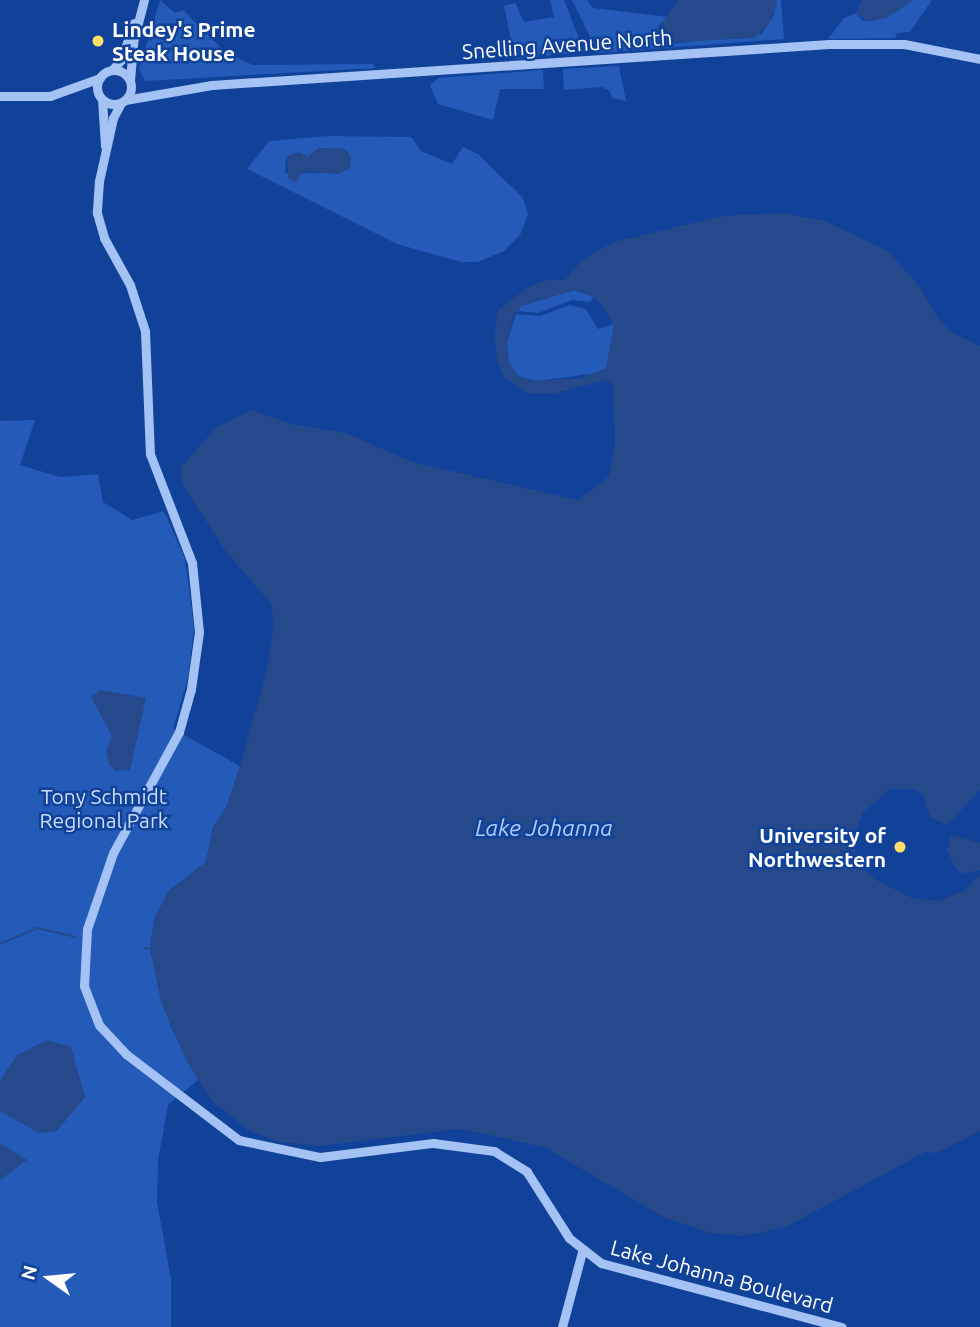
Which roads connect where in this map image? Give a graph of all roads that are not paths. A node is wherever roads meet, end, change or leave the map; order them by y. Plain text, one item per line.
1 (144, 1) edge
2 (980, 59) edge
3 (112, 70) junction
4 (100, 78) junction
5 (131, 82) junction
6 (156, 92) junction
7 (66, 93) junction
8 (0, 96) edge
9 (101, 98) junction
10 (123, 102) junction
11 (106, 151) junction
12 (582, 1252) junction
13 (562, 1327) edge
14 (842, 1327) edge

1 - 3 street
1 - 5 street
2 - 6 street, Snelling Avenue North
3 - 4 street
3 - 5 street
4 - 7 street
4 - 9 street
5 - 6 street, Snelling Avenue North
5 - 10 street
6 - 10 street, Snelling Avenue North
7 - 8 street
7 - 9 street
9 - 10 street
9 - 11 street, Lake Johanna Boulevard
10 - 11 street, Lake Johanna Boulevard
11 - 12 street, Lake Johanna Boulevard
12 - 13 street
12 - 14 street, Lake Johanna Boulevard

